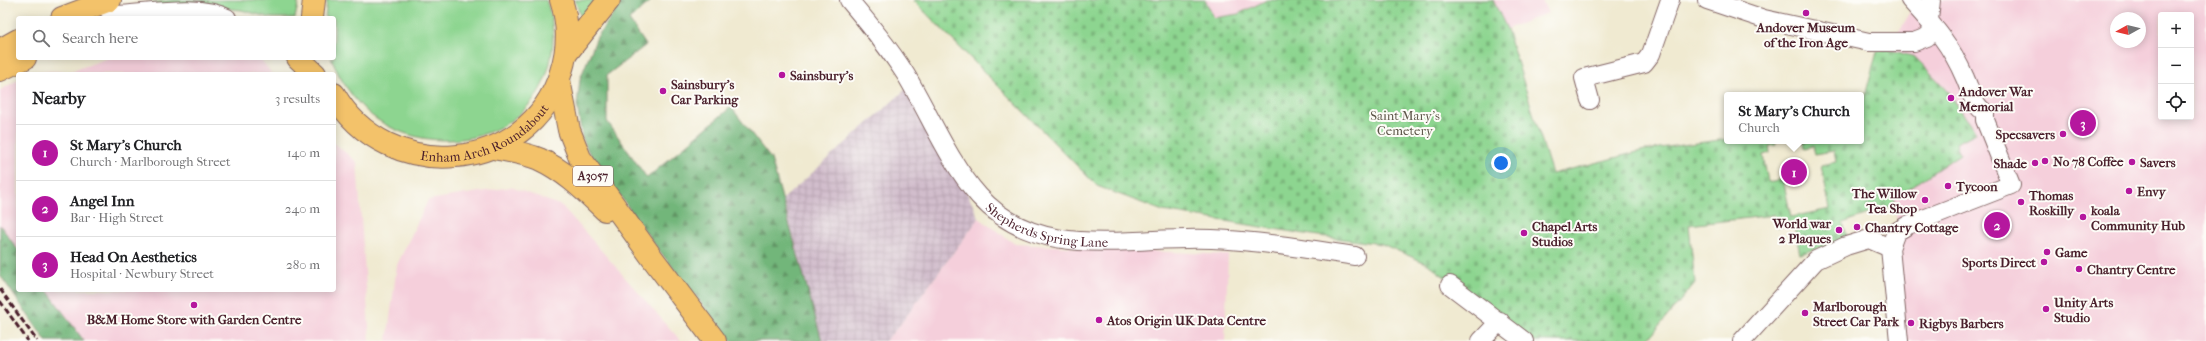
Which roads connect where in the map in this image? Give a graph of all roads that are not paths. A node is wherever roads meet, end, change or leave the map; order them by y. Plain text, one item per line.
1 (314, 0) edge
2 (560, 0) edge
3 (609, 0) edge
4 (849, 0) edge
5 (1670, 0) edge
6 (1707, 0) edge
7 (1910, 0) edge
8 (1931, 0) edge
9 (92, 6) edge
10 (222, 16) edge
11 (312, 16) edge
12 (1932, 25) junction
13 (16, 41) edge
14 (0, 50) edge
15 (566, 54) junction
16 (21, 60) edge
17 (300, 60) edge
18 (319, 60) edge
19 (0, 70) edge
20 (313, 72) edge
21 (323, 72) edge
22 (559, 80) junction
23 (336, 97) edge
24 (1590, 100) dead end
25 (494, 148) junction
26 (1890, 248) junction
27 (1355, 256) dead end
28 (652, 260) junction
29 (1450, 285) dead end
30 (1500, 321) junction
31 (716, 341) edge
32 (1481, 341) edge
33 (1524, 341) edge
34 (1742, 341) edge
35 (1899, 341) edge

1 - 11 main road
2 - 15 main road, Enham Arch Roundabout / A3057
3 - 15 main road, A3057
4 - 27 street, Shepherds Spring Lane
5 - 24 street
6 - 12 street
7 - 12 street
8 - 12 street
9 - 10 street
12 - 26 street
13 - 14 main road
15 - 22 main road, Enham Arch Roundabout / A3057
16 - 19 main road
17 - 20 main road
18 - 21 main road
22 - 25 main road, Enham Arch Roundabout / A3057
22 - 28 main road, A3057
23 - 25 main road, Enham Arch Roundabout / A3057
25 - 28 main road, A3057
26 - 34 street
26 - 35 street
28 - 31 main road, A3057
29 - 30 street
30 - 32 street
30 - 33 street

